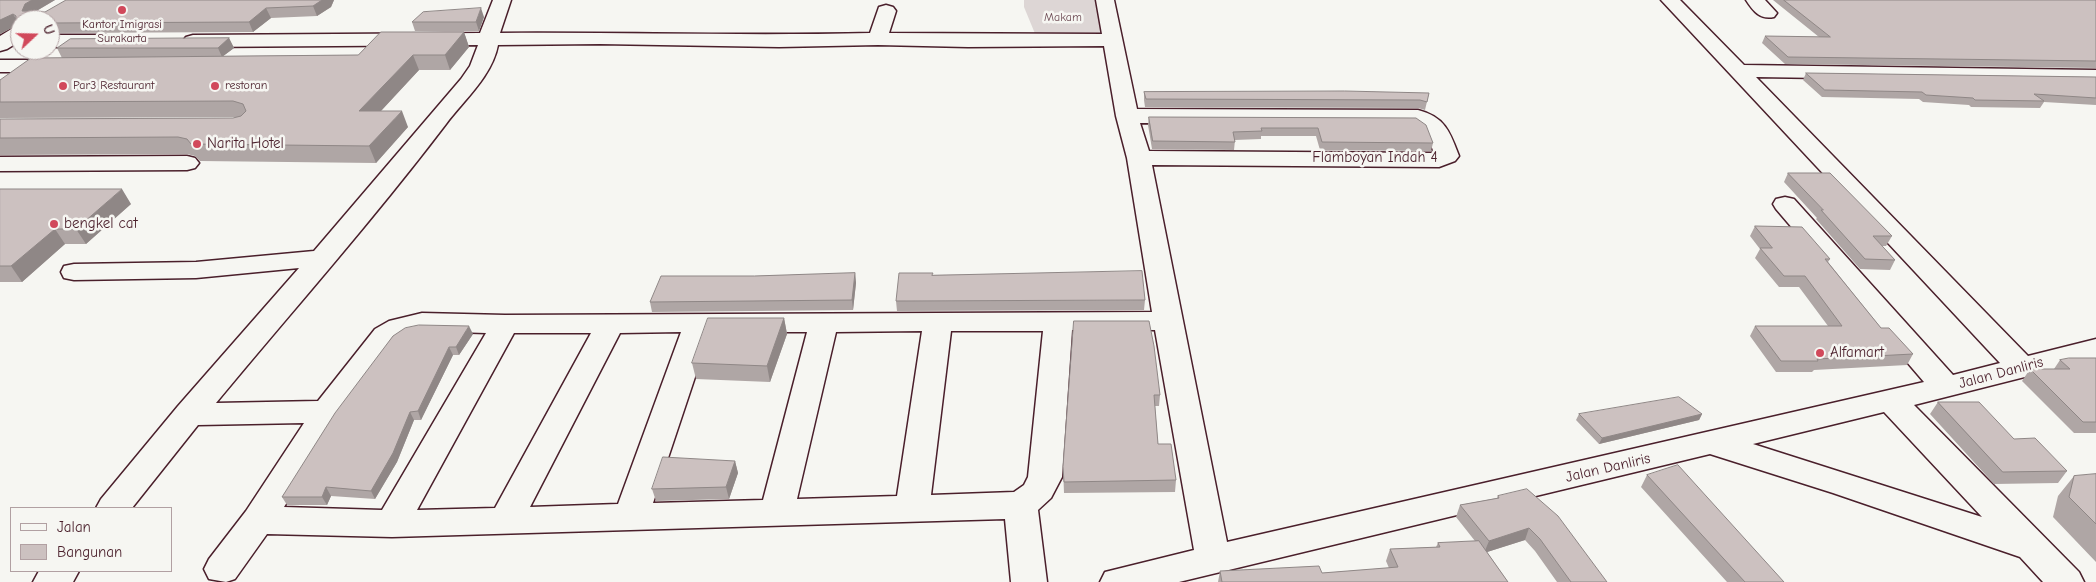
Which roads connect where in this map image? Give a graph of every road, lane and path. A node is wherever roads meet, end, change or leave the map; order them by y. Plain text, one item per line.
1 (502, 0) edge
2 (1105, 0) edge
3 (1670, 0) edge
4 (886, 11) dead end
5 (878, 38) junction
6 (489, 40) junction
7 (1111, 40) junction
8 (60, 41) edge
9 (120, 41) edge
10 (170, 41) edge
11 (0, 66) edge
12 (79, 66) edge
13 (1739, 71) junction
14 (2096, 76) edge
15 (1127, 116) junction
16 (1139, 158) junction
17 (0, 164) edge
18 (187, 164) dead end
19 (1785, 204) dead end
20 (323, 258) junction
21 (74, 272) dead end
22 (938, 321) junction
23 (1058, 321) junction
24 (1154, 321) dead end
25 (699, 322) junction
26 (824, 322) junction
27 (610, 323) junction
28 (504, 324) junction
29 (2096, 348) edge
30 (2022, 368) junction
31 (1946, 387) junction
32 (1891, 400) junction
33 (327, 412) junction
34 (189, 414) junction
35 (1712, 443) junction
36 (1020, 504) junction
37 (114, 507) edge
38 (912, 509) junction
39 (777, 513) junction
40 (631, 517) junction
41 (258, 520) junction
42 (506, 520) junction
43 (392, 524) junction
44 (2032, 547) junction
45 (1213, 559) junction
46 (222, 569) dead end
47 (60, 572) edge
48 (51, 582) edge
49 (1029, 582) edge
50 (1118, 582) edge
51 (2066, 582) edge

1 - 6 street
2 - 7 street
3 - 13 street
4 - 5 street
5 - 6 street
5 - 7 street
6 - 10 street
6 - 20 street
7 - 15 street
8 - 9 street
11 - 12 street
13 - 14 street
13 - 30 street
15 - 16 street
15 - 16 street, Flamboyan Indah 4
16 - 45 street
17 - 18 street
19 - 31 street
20 - 21 street
20 - 34 street
22 - 23 street
22 - 26 street
22 - 38 street
23 - 24 street
23 - 36 street
25 - 26 street
25 - 27 street
25 - 40 street
26 - 39 street
27 - 28 street
27 - 42 street
28 - 33 street
28 - 43 street
29 - 30 street, Jalan Danliris
30 - 31 street, Jalan Danliris
31 - 32 street, Jalan Danliris
32 - 35 street, Jalan Danliris
32 - 44 street
33 - 34 street
33 - 41 street
34 - 37 street
35 - 44 street
35 - 45 street, Jalan Danliris
36 - 38 street
36 - 49 street
38 - 39 street
39 - 40 street
40 - 42 street
41 - 43 street
41 - 46 street
42 - 43 street
44 - 51 street
45 - 50 street, Jalan Danliris
47 - 48 street

